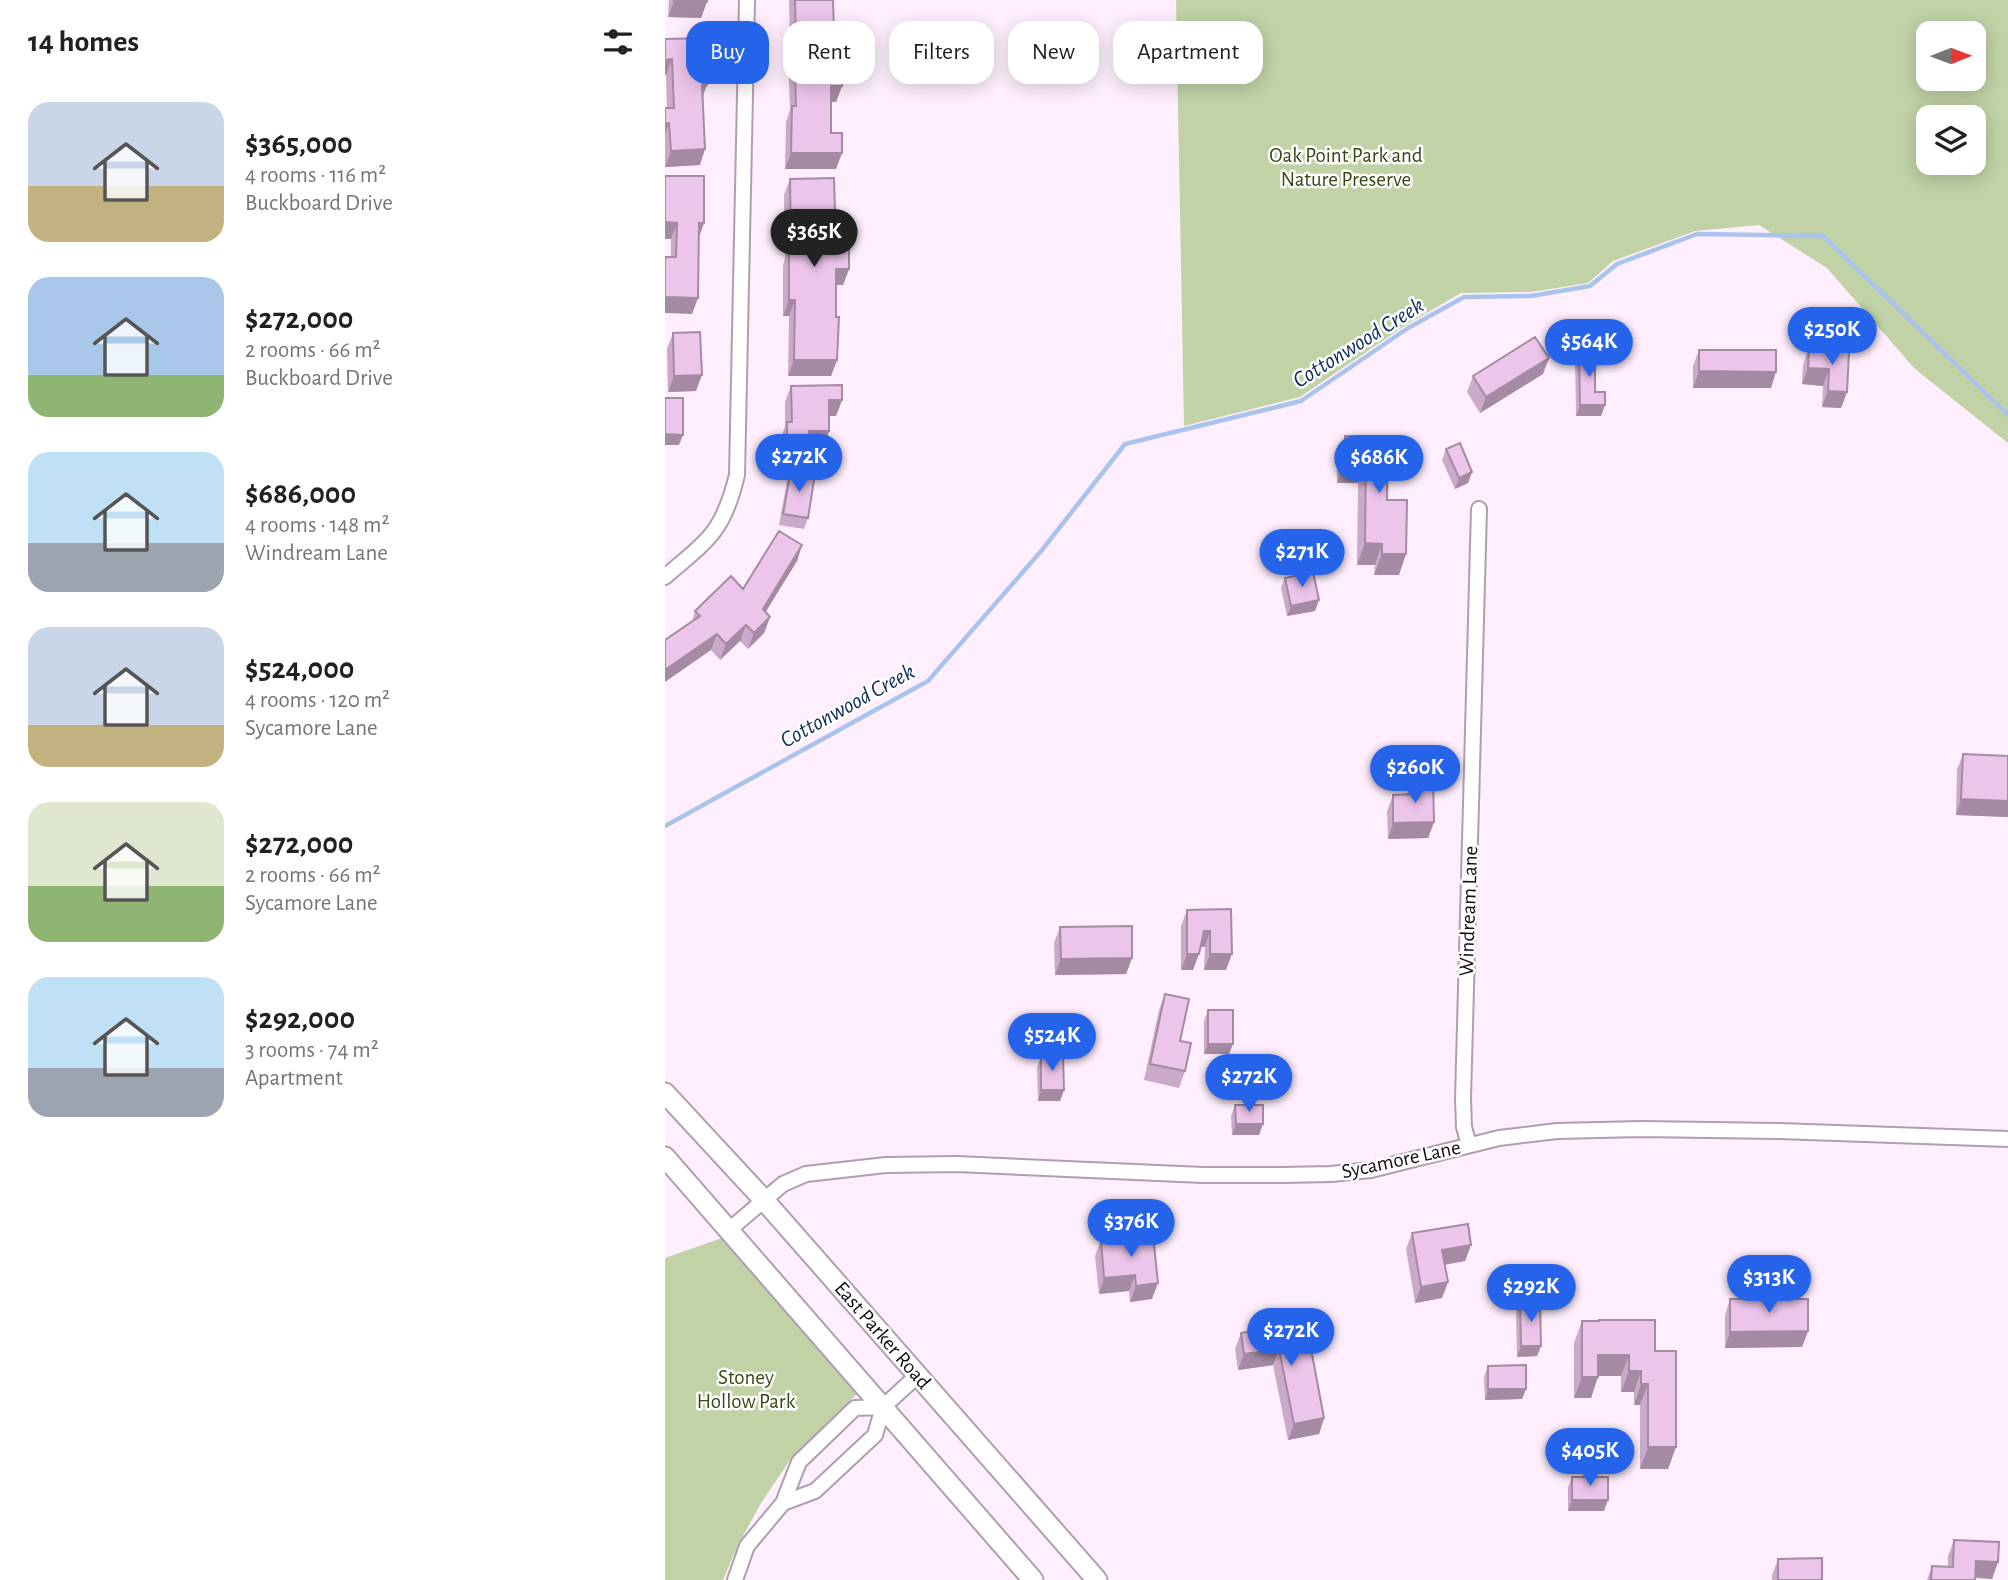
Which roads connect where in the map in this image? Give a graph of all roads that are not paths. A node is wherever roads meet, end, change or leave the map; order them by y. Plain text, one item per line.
1 (747, 0) edge
2 (1479, 509) dead end
3 (665, 576) edge
4 (665, 1093) edge
5 (2008, 1139) edge
6 (1469, 1145) junction
7 (665, 1157) edge
8 (764, 1199) junction
9 (729, 1230) junction
10 (919, 1375) junction
11 (883, 1407) junction
12 (783, 1503) junction
13 (735, 1580) edge
14 (1033, 1580) edge
15 (1097, 1580) edge

1 - 3 street
2 - 6 street, Windream Lane
4 - 8 main road, East Parker Road
5 - 6 street, Sycamore Lane
6 - 8 street, Sycamore Lane
7 - 9 main road
8 - 9 street, Sycamore Lane
8 - 10 main road, East Parker Road
9 - 11 main road
10 - 11 street
10 - 15 main road, East Parker Road
11 - 12 street
11 - 12 street
11 - 14 main road
12 - 13 street

